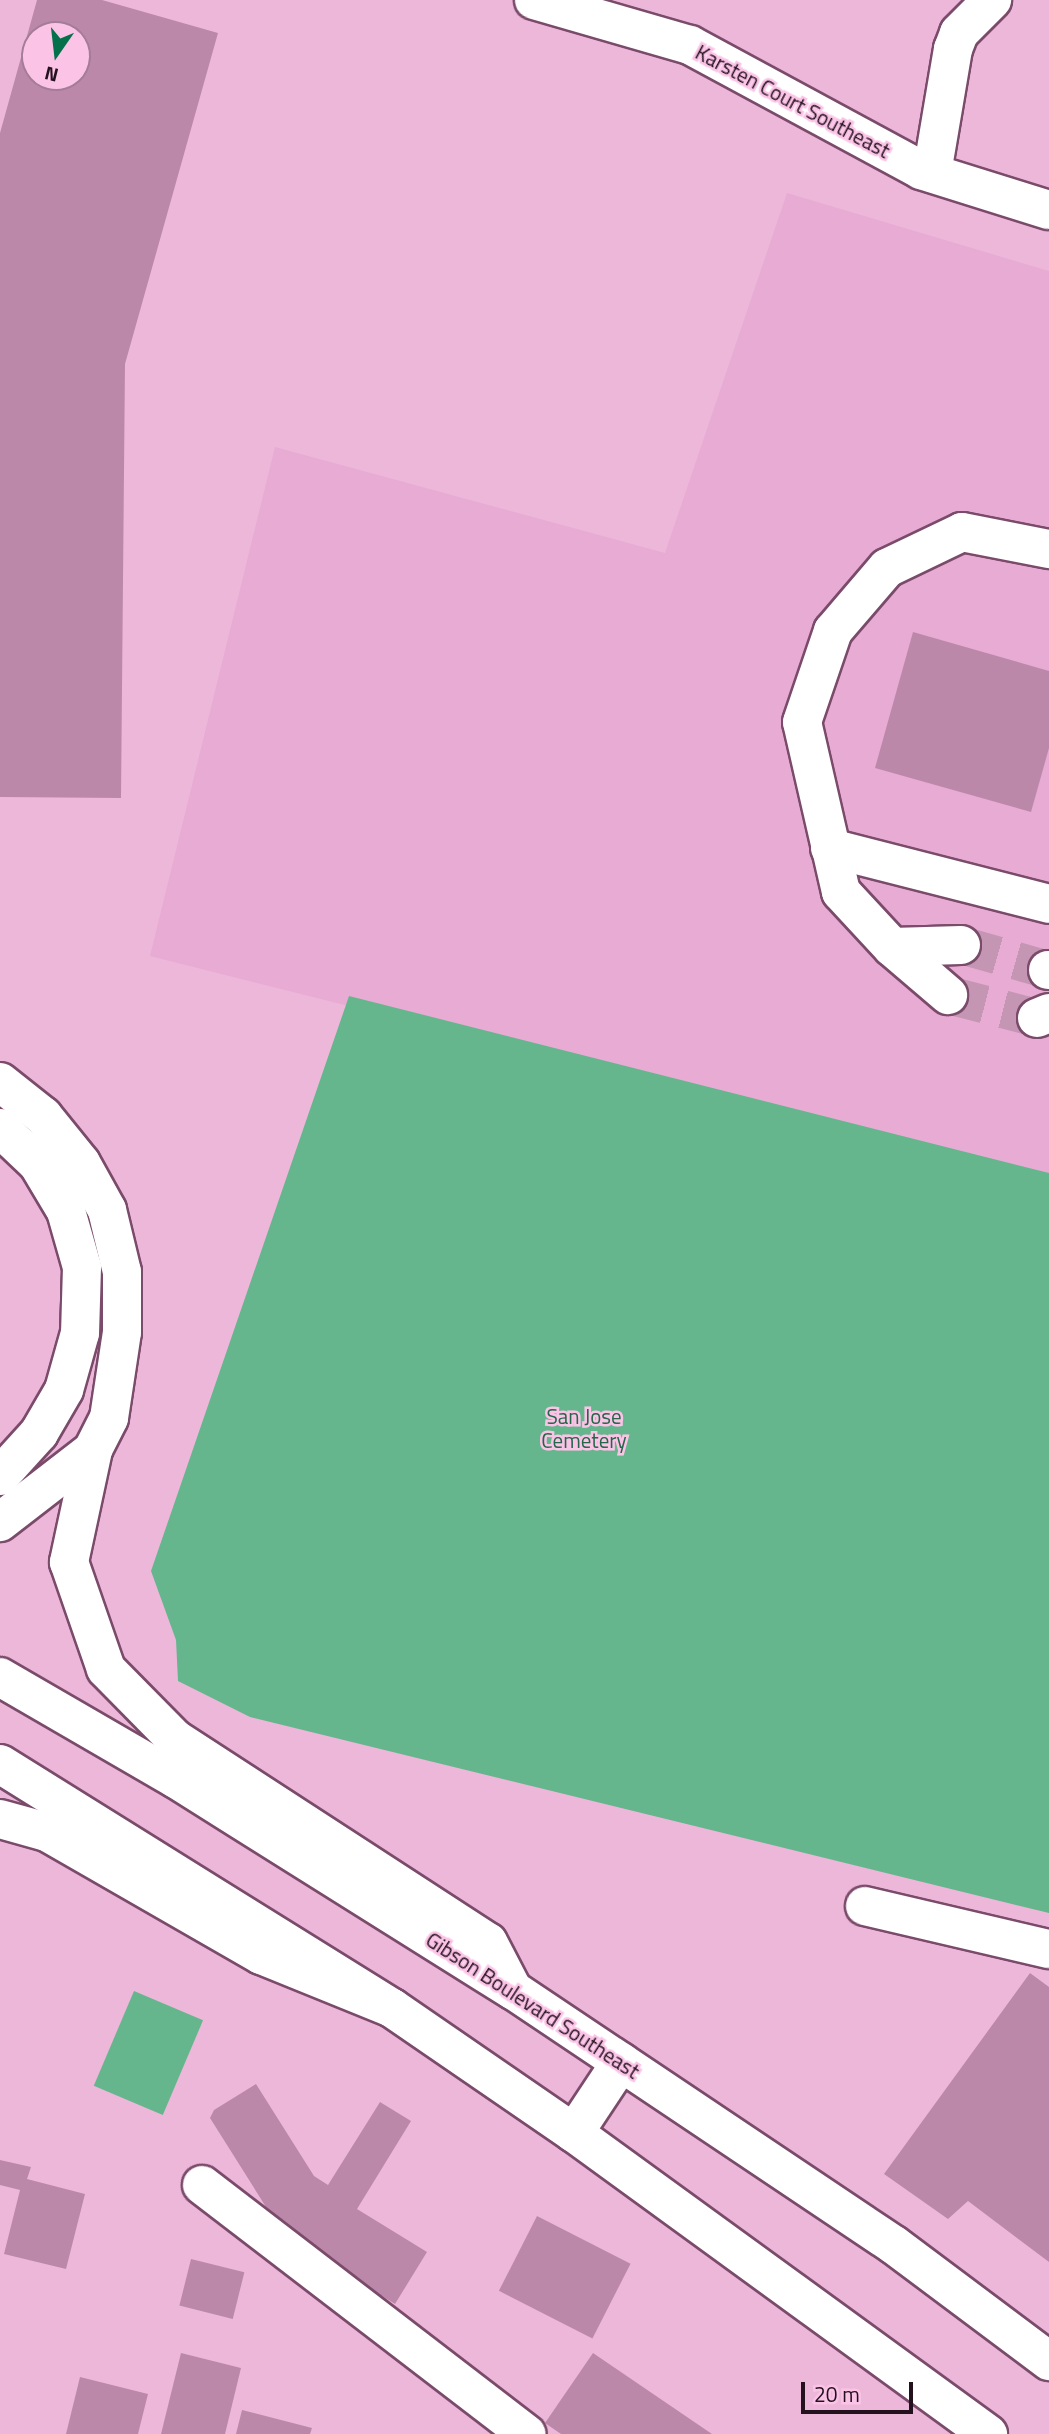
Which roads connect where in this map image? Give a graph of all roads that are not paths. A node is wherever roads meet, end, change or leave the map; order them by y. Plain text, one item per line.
1 (534, 0) edge
2 (992, 0) edge
3 (932, 173) junction
4 (1049, 210) edge
5 (1049, 549) edge
6 (830, 848) junction
7 (1049, 904) edge
8 (961, 945) tunnel mouth
9 (892, 947) junction
10 (948, 995) tunnel mouth
11 (0, 1082) edge
12 (0, 1128) edge
13 (93, 1450) junction
14 (0, 1476) edge
15 (0, 1521) edge
16 (0, 1677) edge
17 (0, 1764) edge
18 (0, 1819) edge
19 (864, 1906) dead end
20 (1049, 1949) edge
21 (513, 1990) junction
22 (392, 2008) junction
23 (621, 2062) junction
24 (574, 2133) junction
25 (202, 2185) dead end
26 (1049, 2361) edge
27 (526, 2434) edge
28 (988, 2434) edge

1 - 3 main road, Karsten Court Southeast
2 - 3 main road
3 - 4 main road, Karsten Court Southeast
5 - 6 main road
6 - 7 main road
6 - 9 main road
8 - 9 main road
9 - 10 main road
11 - 13 main road
12 - 14 main road
13 - 15 main road
13 - 21 main road
16 - 21 main road, Gibson Boulevard Southeast
17 - 22 main road
18 - 22 main road
19 - 20 main road
21 - 23 main road, Gibson Boulevard Southeast
22 - 24 main road
23 - 24 main road
23 - 26 main road, Gibson Boulevard Southeast
24 - 28 main road
25 - 27 main road

